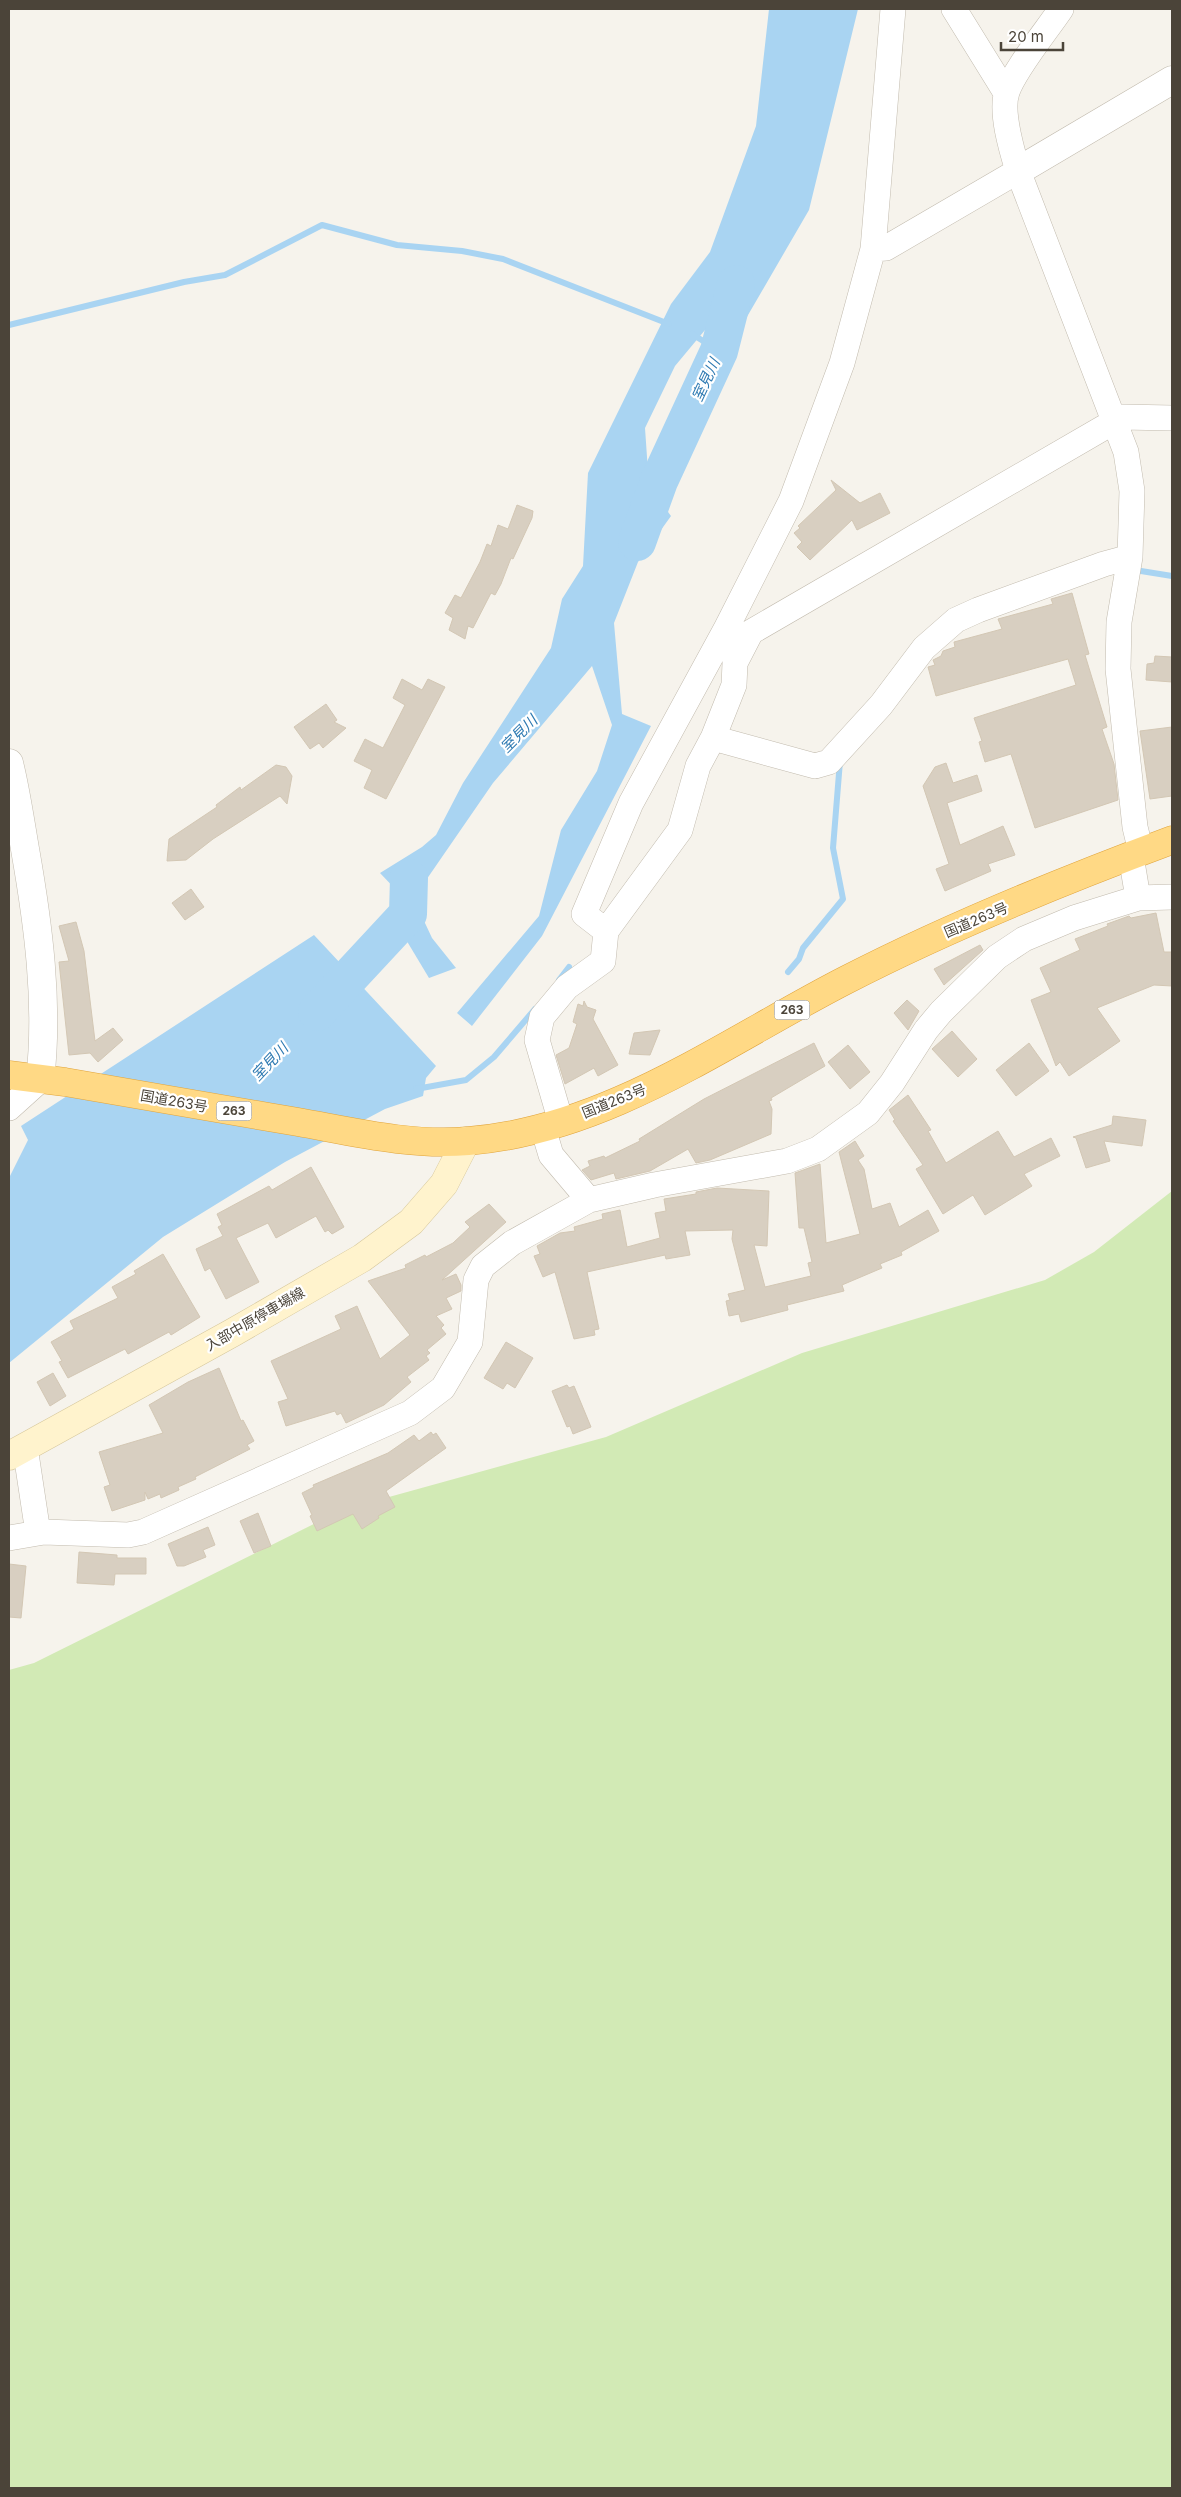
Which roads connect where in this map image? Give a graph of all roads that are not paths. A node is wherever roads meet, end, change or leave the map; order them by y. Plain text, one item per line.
1 (893, 9) edge
2 (954, 9) edge
3 (1062, 9) edge
4 (1172, 80) edge
5 (1006, 93) junction
6 (1018, 171) junction
7 (874, 248) junction
8 (1172, 418) edge
9 (1115, 421) junction
10 (1130, 556) junction
11 (713, 738) junction
12 (9, 763) edge
13 (1172, 840) edge
14 (1136, 871) junction
15 (1172, 896) edge
16 (606, 931) junction
17 (9, 1075) edge
18 (52, 1080) junction
19 (9, 1108) edge
20 (552, 1125) junction
21 (466, 1141) junction
22 (589, 1200) junction
23 (17, 1451) edge
24 (38, 1533) junction
25 (9, 1538) edge

1 - 7 street
2 - 5 street
3 - 5 street
4 - 6 street
5 - 6 street
6 - 7 street
6 - 9 street
7 - 16 street
8 - 9 street
9 - 10 street
9 - 11 street
10 - 11 street
10 - 14 street
11 - 16 street
12 - 18 street
13 - 14 highway, 国道263号 / 263
14 - 15 street
14 - 20 highway, 国道263号 / 263
14 - 22 street
16 - 20 street
17 - 18 highway, 国道263号 / 263
18 - 19 street
18 - 21 highway, 国道263号 / 263
20 - 21 highway, 国道263号 / 263
20 - 22 street
21 - 23 main road, 入部中原停車場線
22 - 24 street
23 - 24 street
24 - 25 street

